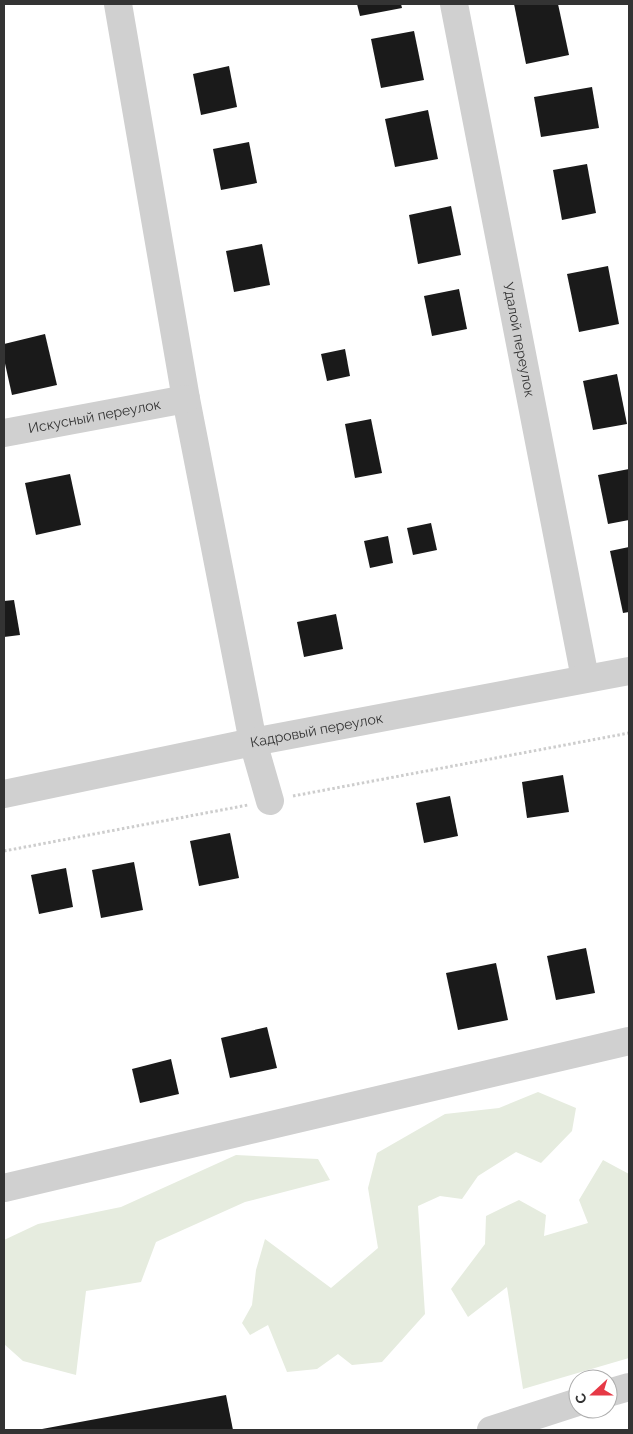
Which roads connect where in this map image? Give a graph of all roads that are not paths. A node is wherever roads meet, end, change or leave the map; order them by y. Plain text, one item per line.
1 (118, 4) edge
2 (454, 4) edge
3 (186, 399) junction
4 (4, 434) edge
5 (629, 671) edge
6 (585, 678) junction
7 (253, 742) junction
8 (4, 794) edge
9 (270, 800) road end
10 (629, 1041) edge
11 (4, 1188) edge
12 (568, 1405) edge
13 (491, 1430) edge

1 - 3 street
2 - 6 street, Удалой переулок
3 - 4 street, Искусный переулок
3 - 7 street
5 - 6 street, Кадровый переулок
6 - 7 street, Кадровый переулок
7 - 8 street, Кадровый переулок
7 - 9 street
10 - 11 street
12 - 13 street

